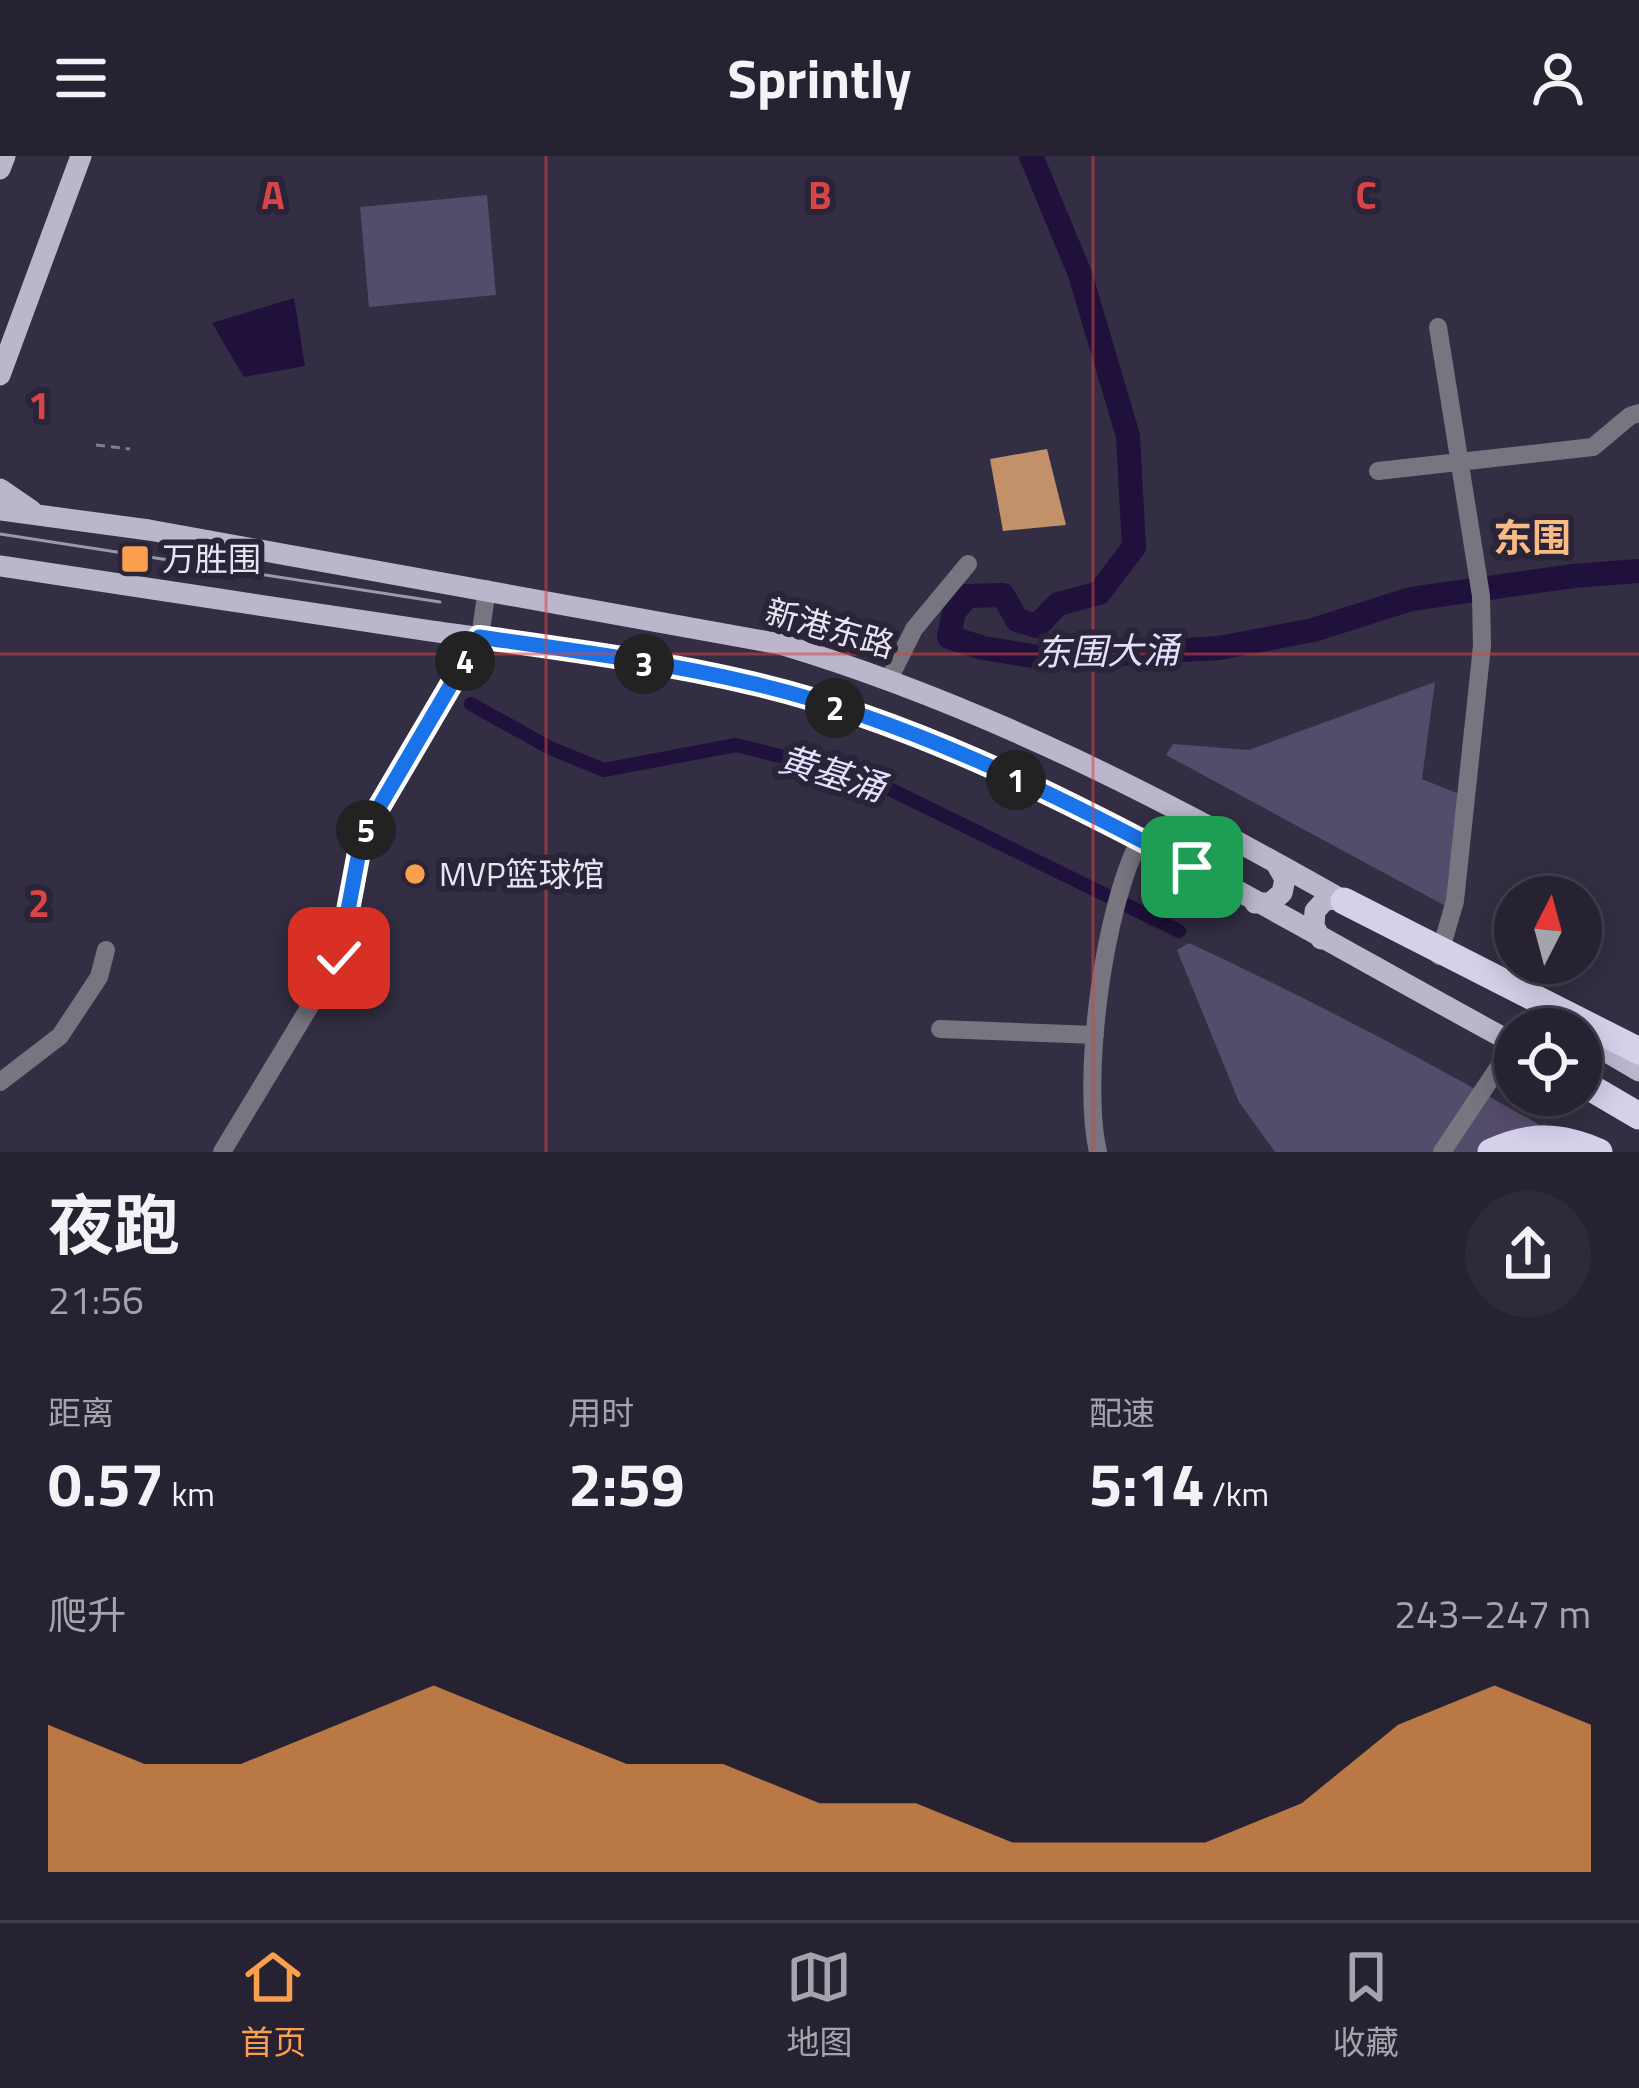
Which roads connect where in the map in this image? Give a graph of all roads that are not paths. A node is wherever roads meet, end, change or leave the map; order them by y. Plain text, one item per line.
1 (81, 156) edge
2 (1438, 327) dead end
3 (0, 375) edge
4 (1639, 413) edge
5 (1461, 464) junction
6 (1378, 471) dead end
7 (0, 489) edge
8 (0, 510) edge
9 (38, 514) junction
10 (968, 564) dead end
11 (0, 566) edge
12 (488, 590) junction
13 (479, 637) junction
14 (889, 680) junction
15 (1140, 840) junction
16 (1277, 865) junction
17 (1342, 900) junction
18 (1255, 903) junction
19 (1322, 939) junction
20 (106, 950) dead end
21 (1440, 952) junction
22 (1532, 1008) edge
23 (940, 1029) dead end
24 (1494, 1033) edge
25 (1095, 1035) junction
26 (1602, 1049) edge
27 (1639, 1051) edge
28 (1639, 1071) edge
29 (1494, 1075) edge
30 (0, 1082) edge
31 (1602, 1093) edge
32 (1639, 1113) edge
33 (222, 1152) edge
34 (1098, 1152) edge
35 (1442, 1152) edge
36 (1492, 1152) edge
37 (1599, 1152) edge

1 - 3 main road
2 - 5 street
4 - 5 street
5 - 6 street
5 - 21 street
7 - 9 main road
8 - 9 main road, 新港东路
9 - 12 main road, 新港东路
10 - 14 street
11 - 13 main road
12 - 13 street
12 - 14 main road, 新港东路
13 - 15 main road
13 - 33 street
14 - 16 main road, 新港东路
15 - 18 main road
15 - 25 street
16 - 17 main road, 新港东路
16 - 18 main road
17 - 19 main road
17 - 21 highway
18 - 19 main road
19 - 24 main road
20 - 30 street
21 - 22 main road
21 - 27 highway
23 - 25 street
25 - 34 street
26 - 28 main road
29 - 35 street
31 - 32 highway
36 - 37 highway

